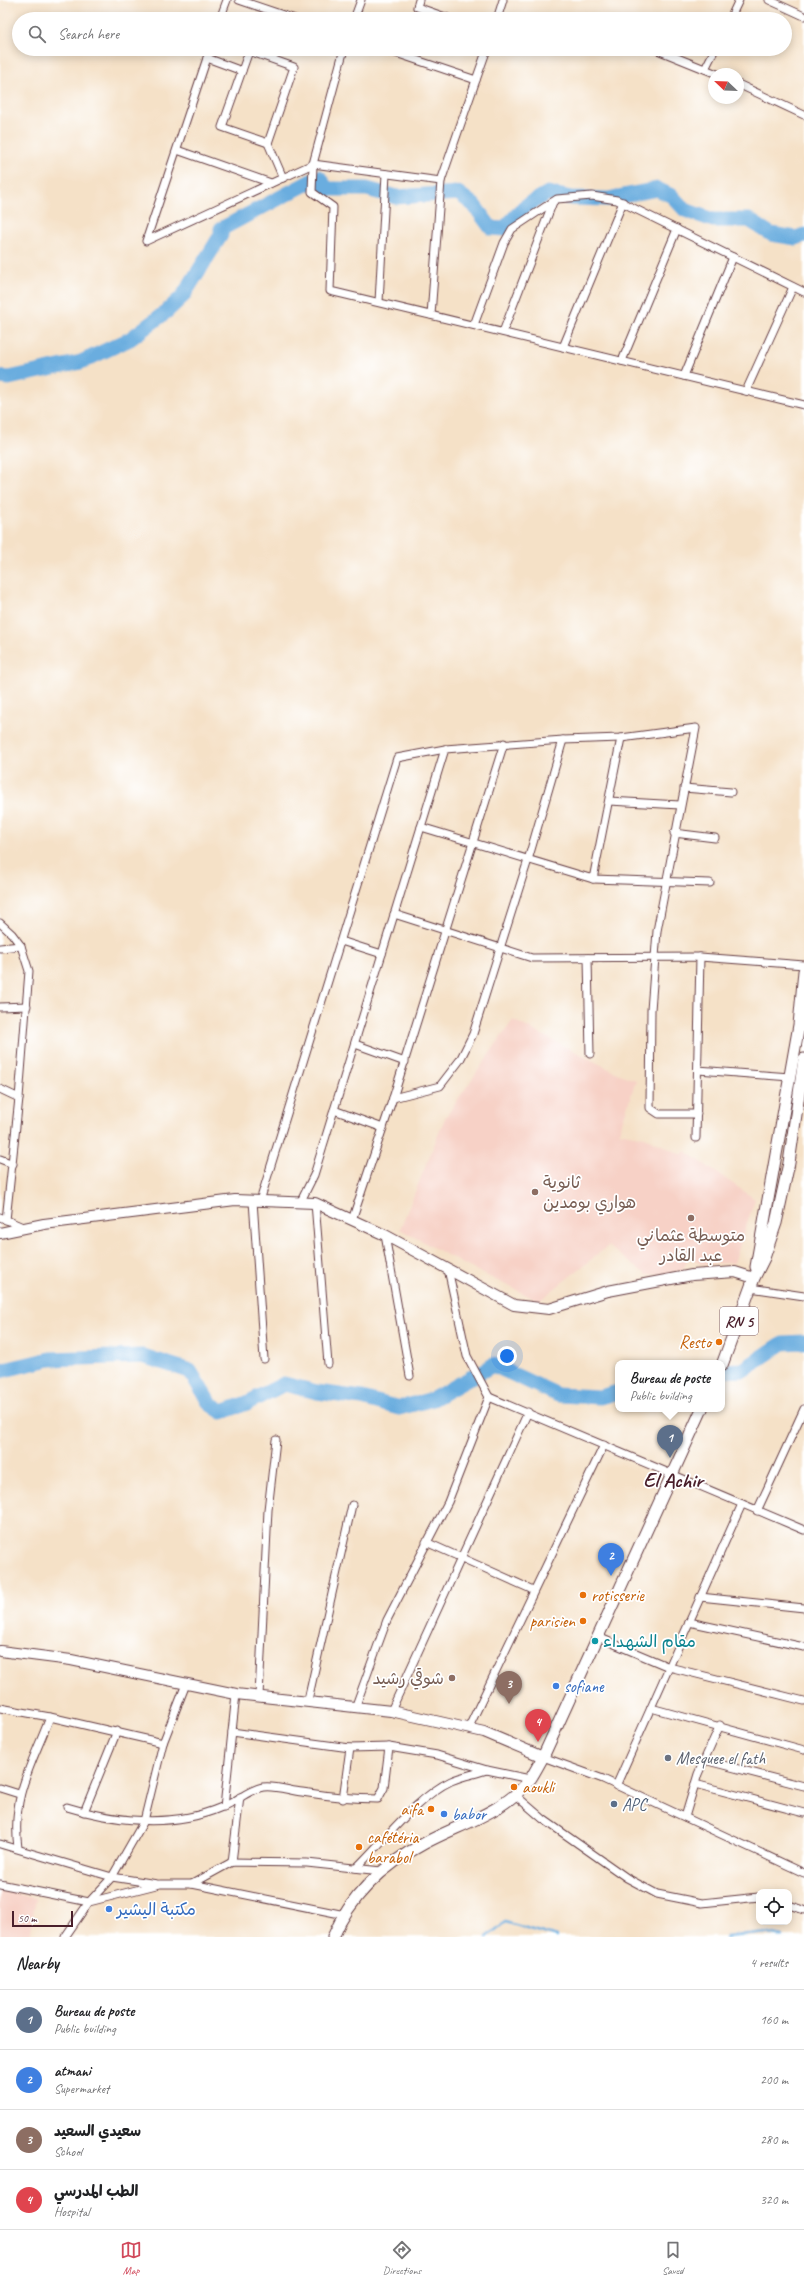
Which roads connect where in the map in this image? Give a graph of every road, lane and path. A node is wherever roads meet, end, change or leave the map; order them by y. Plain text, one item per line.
1 (227, 0) edge
2 (239, 0) edge
3 (361, 0) edge
4 (420, 0) edge
5 (503, 0) edge
6 (739, 0) edge
7 (769, 0) edge
8 (223, 12) edge
9 (274, 12) edge
10 (357, 12) edge
11 (432, 12) edge
12 (499, 12) edge
13 (733, 12) edge
14 (804, 16) edge
15 (247, 56) edge
16 (263, 56) edge
17 (342, 56) edge
18 (405, 56) edge
19 (485, 56) edge
20 (672, 56) edge
21 (712, 56) edge
22 (207, 58) joint
23 (705, 69) junction
24 (708, 70) edge
25 (242, 71) junction
26 (476, 80) junction
27 (744, 87) edge
28 (804, 114) edge
29 (268, 143) junction
30 (177, 150) junction
31 (313, 164) junction
32 (386, 174) junction
33 (283, 178) junction
34 (441, 181) junction
35 (271, 183) junction
36 (553, 202) junction
37 (623, 202) junction
38 (677, 229) junction
39 (733, 257) junction
40 (794, 287) junction
41 (804, 292) edge
42 (379, 302) junction
43 (431, 315) junction
44 (474, 325) junction
45 (503, 332) junction
46 (563, 347) junction
47 (622, 361) junction
48 (684, 376) junction
49 (746, 391) junction
50 (804, 405) edge
51 (621, 738) junction
52 (563, 740) junction
53 (504, 743) junction
54 (445, 749) junction
55 (684, 788) junction
56 (731, 792) dead end
57 (609, 801) junction
58 (680, 805) junction
59 (421, 827) junction
60 (674, 833) junction
61 (716, 838) dead end
62 (473, 843) junction
63 (528, 860) junction
64 (593, 879) junction
65 (665, 880) junction
66 (710, 883) dead end
67 (394, 914) junction
68 (0, 924) edge
69 (446, 929) junction
70 (341, 941) junction
71 (21, 946) junction
72 (0, 948) edge
73 (501, 948) junction
74 (382, 954) junction
75 (700, 957) junction
76 (588, 958) junction
77 (655, 958) junction
78 (804, 966) edge
79 (804, 971) edge
80 (26, 1006) junction
81 (0, 1007) edge
82 (354, 1044) junction
83 (590, 1054) dead end
84 (804, 1060) edge
85 (405, 1062) junction
86 (698, 1070) junction
87 (790, 1077) junction
88 (0, 1089) edge
89 (19, 1098) junction
90 (393, 1098) junction
91 (334, 1110) junction
92 (697, 1114) junction
93 (383, 1128) junction
94 (696, 1138) dead end
95 (0, 1159) edge
96 (13, 1164) junction
97 (256, 1201) junction
98 (300, 1203) junction
99 (315, 1203) junction
100 (3, 1219) edge
101 (352, 1220) junction
102 (25, 1228) junction
103 (0, 1233) edge
104 (385, 1235) junction
105 (448, 1269) junction
106 (754, 1278) junction
107 (750, 1288) junction
108 (804, 1296) edge
109 (264, 1359) dead end
110 (724, 1360) edge
111 (328, 1364) dead end
112 (410, 1376) dead end
113 (489, 1397) junction
114 (804, 1409) edge
115 (528, 1412) junction
116 (701, 1412) edge
117 (796, 1428) junction
118 (804, 1431) edge
119 (276, 1440) dead end
120 (604, 1445) junction
121 (672, 1474) junction
122 (742, 1504) junction
123 (352, 1505) dead end
124 (757, 1511) junction
125 (804, 1530) edge
126 (426, 1542) junction
127 (460, 1558) junction
128 (533, 1590) junction
129 (700, 1597) junction
130 (804, 1608) edge
131 (689, 1622) junction
132 (598, 1637) junction
133 (804, 1647) edge
134 (0, 1651) edge
135 (669, 1667) junction
136 (186, 1684) junction
137 (236, 1694) junction
138 (259, 1696) junction
139 (308, 1700) junction
140 (804, 1701) edge
141 (0, 1708) edge
142 (355, 1708) junction
143 (651, 1708) junction
144 (391, 1711) junction
145 (50, 1717) junction
146 (720, 1725) junction
147 (468, 1729) junction
148 (116, 1732) junction
149 (232, 1732) junction
150 (163, 1743) junction
151 (390, 1747) junction
152 (350, 1748) junction
153 (804, 1750) edge
154 (543, 1757) junction
155 (704, 1760) junction
156 (487, 1770) junction
157 (530, 1779) junction
158 (695, 1784) junction
159 (616, 1786) junction
160 (804, 1786) edge
161 (0, 1788) edge
162 (19, 1794) junction
163 (514, 1794) junction
164 (240, 1797) junction
165 (343, 1798) junction
166 (67, 1807) dead end
167 (224, 1807) junction
168 (84, 1812) junction
169 (804, 1813) edge
170 (685, 1817) junction
171 (144, 1821) junction
172 (0, 1844) edge
173 (18, 1848) junction
174 (232, 1862) junction
175 (356, 1868) junction
176 (381, 1871) junction
177 (804, 1873) edge
178 (112, 1877) junction
179 (0, 1884) edge
180 (160, 1884) junction
181 (192, 1884) junction
182 (756, 1897) edge
183 (89, 1902) junction
184 (792, 1906) edge
185 (804, 1910) edge
186 (345, 1915) junction
187 (65, 1937) edge
188 (333, 1937) edge

1 - 8 street
2 - 9 street
3 - 10 street
4 - 11 street
5 - 12 street
6 - 13 street
7 - 14 street
15 - 25 street
16 - 29 street
17 - 31 street
18 - 26 street
19 - 26 street
20 - 23 street
21 - 23 street
22 - 25 street
22 - 30 street
23 - 24 street
25 - 29 street
26 - 34 street
27 - 28 street
29 - 33 street
30 - 35 street
30 - 35 street
31 - 32 street
31 - 33 street
31 - 42 street
32 - 34 street
32 - 42 street
33 - 35 street
34 - 43 street
36 - 37 street
36 - 44 street
36 - 45 street
37 - 38 street
37 - 46 street
38 - 39 street
38 - 47 street
39 - 40 street
39 - 48 street
40 - 41 street
40 - 49 street
42 - 43 street
43 - 44 street
44 - 45 street
45 - 46 street
46 - 47 street
47 - 48 street
48 - 49 street
49 - 50 street
51 - 52 street
51 - 55 street
51 - 57 street
52 - 53 street
52 - 63 street
53 - 54 street
53 - 62 street
54 - 59 street
54 - 70 street
55 - 56 street
55 - 58 street
57 - 58 street
57 - 64 street
58 - 60 street
59 - 62 street
59 - 67 street
60 - 61 street
60 - 65 street
62 - 63 street
62 - 69 street
63 - 64 street
63 - 73 street
64 - 65 street
65 - 66 street
65 - 77 street
67 - 69 street
67 - 74 street
68 - 71 street
69 - 73 street
69 - 85 street
70 - 74 street
70 - 97 street
71 - 72 street
71 - 80 street
73 - 76 street
73 - 90 street
74 - 82 street
75 - 77 street
75 - 78 street
75 - 86 street
76 - 77 street
76 - 83 street
77 - 92 street
79 - 87 main road, RN 5
80 - 81 street
80 - 89 street
82 - 85 street
82 - 91 street
84 - 106 main road, RN 5
85 - 90 street
86 - 87 street
86 - 92 street
87 - 106 main road, RN 5
88 - 89 street
89 - 96 street
90 - 93 street
91 - 93 street
91 - 98 street
92 - 94 street
93 - 101 street
95 - 96 street
96 - 100 street
97 - 98 street
97 - 102 street
97 - 109 street
98 - 99 street
99 - 101 street
99 - 111 street
100 - 102 street
101 - 104 street
102 - 103 street
104 - 105 street
104 - 112 street
105 - 106 street
105 - 113 street
106 - 107 main road, RN 5
107 - 108 street
107 - 110 main road, RN 5
113 - 115 street
113 - 126 street
114 - 117 street
115 - 120 street
115 - 127 street
116 - 121 main road
117 - 118 street
117 - 124 street
119 - 138 street
120 - 121 street
120 - 128 street
121 - 122 street
121 - 132 main road
122 - 124 street
122 - 129 street
123 - 139 street
124 - 125 street
126 - 127 street
126 - 142 street
127 - 128 street
127 - 144 street
128 - 147 street
129 - 130 street
129 - 131 street
131 - 133 street
131 - 135 street
132 - 135 street
132 - 154 main road
134 - 136 street
135 - 140 street
135 - 143 street
136 - 137 street
136 - 150 street
137 - 138 street
137 - 149 street
138 - 139 street
139 - 142 street
141 - 145 street
142 - 144 street
143 - 146 street
143 - 159 street
144 - 147 street
145 - 148 street
145 - 162 street
146 - 153 street
146 - 155 street
147 - 154 street
148 - 150 street
148 - 168 street
149 - 152 street
149 - 167 street
150 - 171 street
151 - 152 street
151 - 156 street
151 - 165 street
152 - 165 street
154 - 157 main road
154 - 159 street
155 - 158 street
155 - 160 street
156 - 157 street
156 - 175 street
157 - 163 main road
158 - 169 street
158 - 170 street
159 - 170 street
161 - 162 street
162 - 173 street
163 - 176 main road
163 - 182 street
164 - 165 street
164 - 167 street
164 - 174 street
166 - 168 street
167 - 171 street
168 - 171 street
170 - 177 street
171 - 178 street
172 - 173 street
173 - 178 street
174 - 175 street
174 - 181 street
175 - 176 street
176 - 186 main road
178 - 180 street
178 - 183 street
179 - 183 street
180 - 181 street
180 - 183 street
181 - 186 street
183 - 187 street
184 - 185 street
186 - 188 main road

